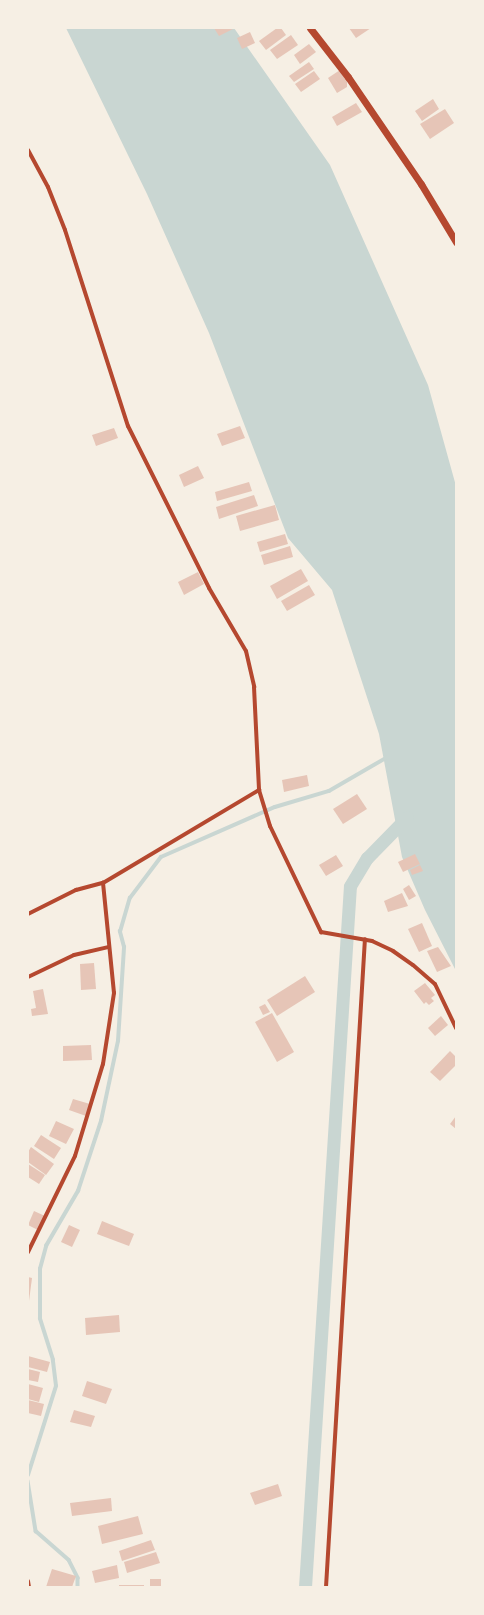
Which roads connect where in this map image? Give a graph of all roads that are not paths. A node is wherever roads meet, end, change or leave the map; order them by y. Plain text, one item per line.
1 (310, 28) edge
2 (28, 150) edge
3 (456, 242) edge
4 (260, 790) junction
5 (103, 883) junction
6 (28, 914) edge
7 (363, 939) junction
8 (108, 945) junction
9 (28, 977) edge
10 (456, 1028) edge
11 (28, 1252) edge
12 (28, 1582) edge
13 (29, 1587) edge
14 (326, 1587) edge

1 - 3 street
2 - 4 street
4 - 5 street
4 - 7 street
5 - 6 street
5 - 8 street
7 - 10 street
7 - 14 street
8 - 9 street
8 - 11 street
12 - 13 street

